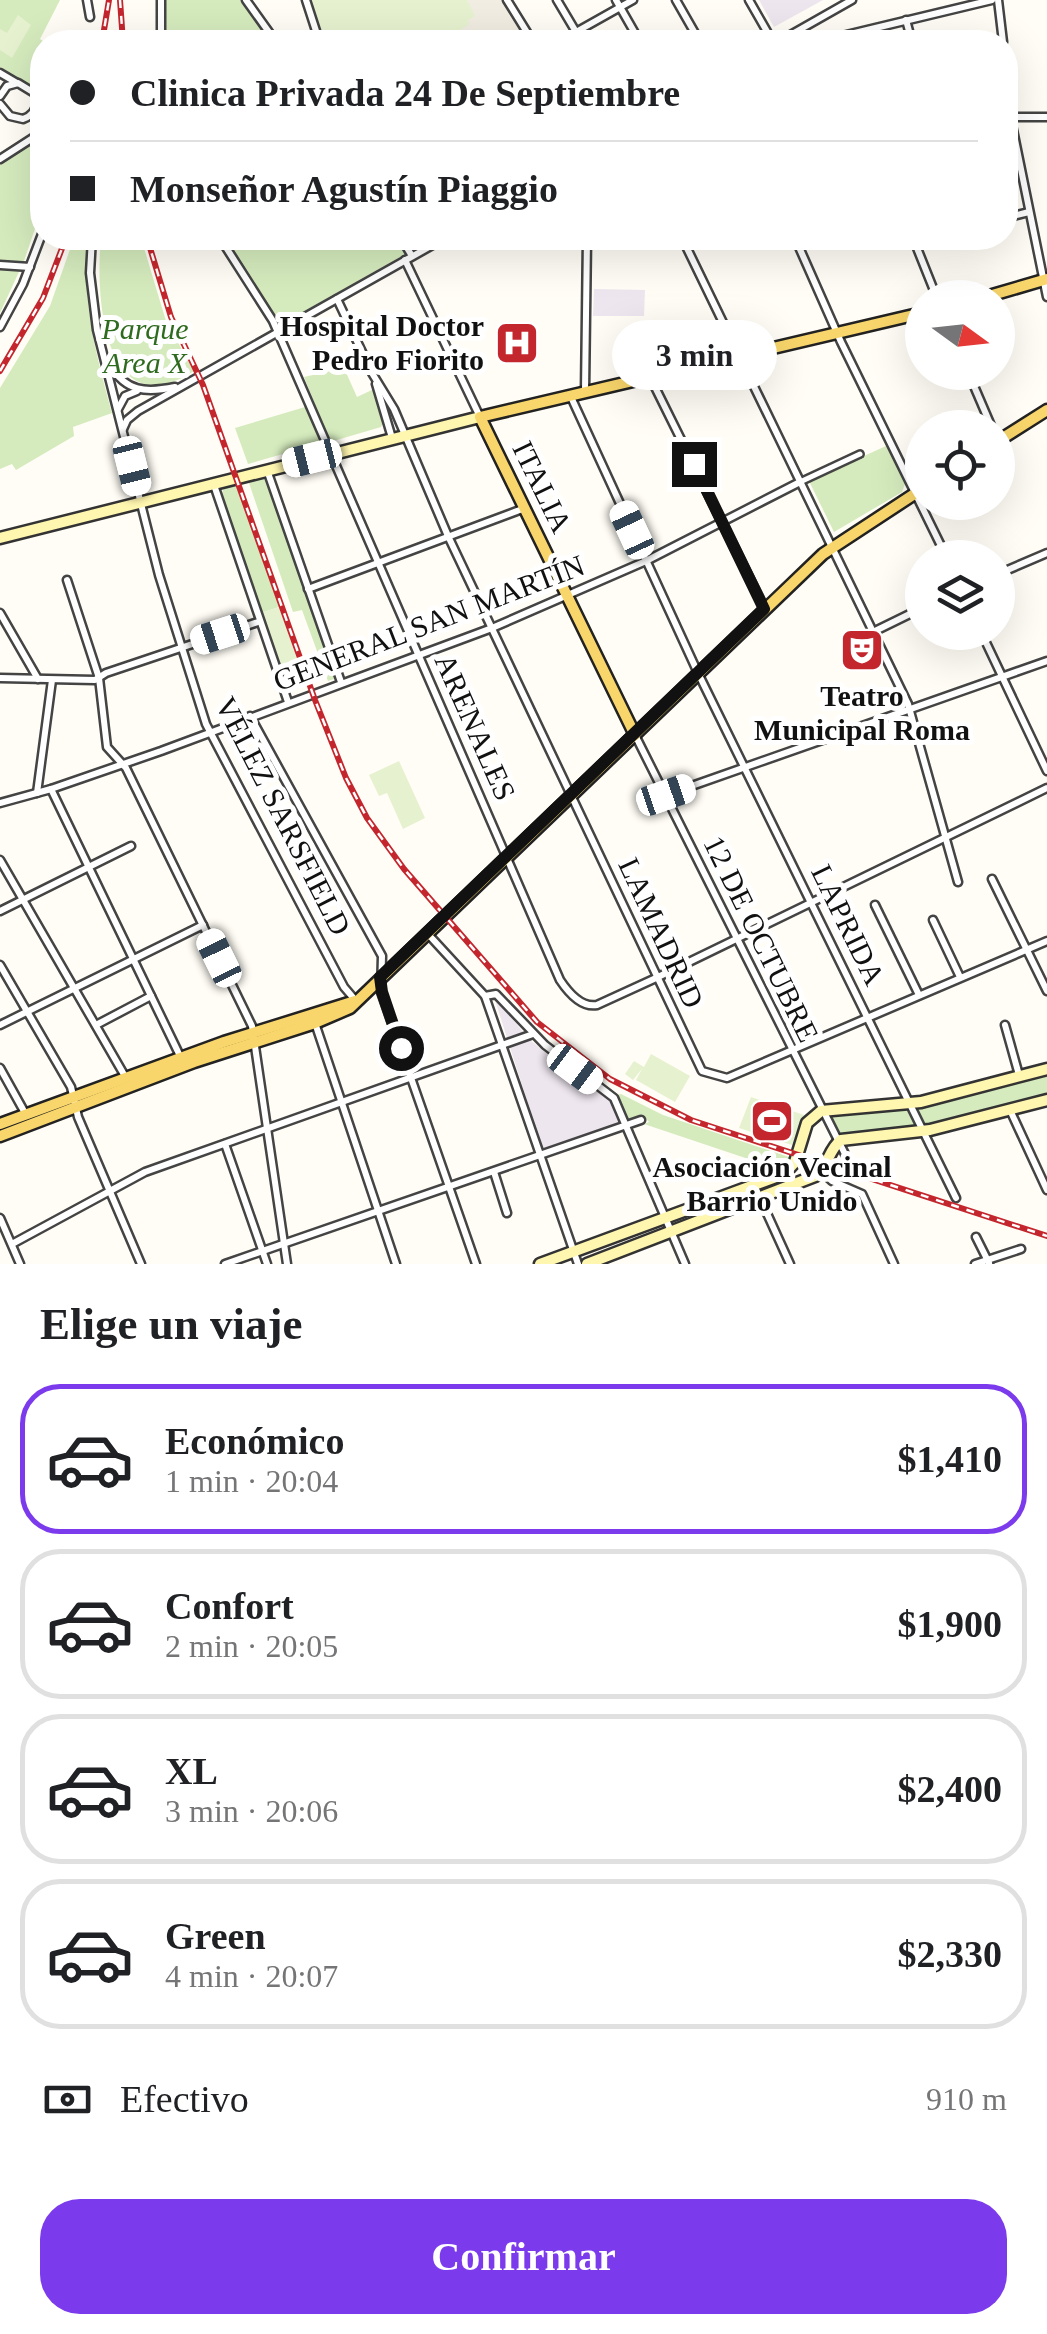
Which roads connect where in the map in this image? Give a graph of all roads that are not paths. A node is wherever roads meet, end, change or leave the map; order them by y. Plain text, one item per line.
1 (87, 0) edge
2 (161, 0) edge
3 (246, 0) edge
4 (306, 0) edge
5 (507, 0) edge
6 (557, 0) edge
7 (633, 0) edge
8 (676, 0) edge
9 (749, 0) edge
10 (852, 0) edge
11 (995, 0) edge
12 (618, 4) edge
13 (90, 17) dead end
14 (906, 20) junction
15 (161, 30) edge
16 (267, 30) edge
17 (316, 30) edge
18 (526, 30) edge
19 (575, 30) edge
20 (579, 30) edge
21 (633, 30) edge
22 (693, 30) edge
23 (768, 30) edge
24 (800, 30) edge
25 (877, 30) edge
26 (909, 30) edge
27 (1001, 30) edge
28 (0, 74) edge
29 (18, 83) junction
30 (30, 90) edge
31 (0, 96) edge
32 (0, 104) edge
33 (30, 115) edge
34 (1018, 116) edge
35 (1047, 117) edge
36 (30, 140) edge
37 (0, 159) edge
38 (1018, 164) edge
39 (1029, 212) junction
40 (1018, 215) edge
41 (36, 250) edge
42 (92, 250) edge
43 (228, 250) edge
44 (406, 250) edge
45 (423, 250) edge
46 (587, 250) edge
47 (688, 250) edge
48 (800, 250) edge
49 (918, 250) edge
50 (409, 258) junction
51 (0, 265) edge
52 (30, 267) junction
53 (930, 280) edge
54 (1045, 280) edge
55 (1015, 289) edge
56 (1047, 297) edge
57 (338, 300) junction
58 (905, 317) edge
59 (0, 327) edge
60 (838, 333) junction
61 (276, 334) junction
62 (103, 352) junction
63 (738, 356) junction
64 (650, 377) junction
65 (186, 384) junction
66 (138, 390) junction
67 (585, 392) junction
68 (570, 396) junction
69 (118, 405) junction
70 (138, 410) junction
71 (1047, 410) edge
72 (480, 416) junction
73 (123, 430) junction
74 (1015, 430) edge
75 (398, 437) junction
76 (329, 453) junction
77 (860, 454) dead end
78 (905, 462) edge
79 (266, 469) junction
80 (800, 482) junction
81 (213, 483) junction
82 (905, 501) edge
83 (141, 502) junction
84 (525, 508) junction
85 (723, 523) junction
86 (448, 536) junction
87 (0, 538) edge
88 (832, 547) junction
89 (1047, 553) edge
90 (646, 560) junction
91 (376, 564) junction
92 (1015, 567) edge
93 (67, 580) dead end
94 (308, 589) junction
95 (568, 597) junction
96 (764, 609) junction
97 (0, 613) edge
98 (905, 616) edge
99 (258, 622) junction
100 (492, 628) junction
101 (873, 632) junction
102 (182, 647) junction
103 (989, 650) edge
104 (418, 654) junction
105 (1047, 661) edge
106 (698, 673) junction
107 (0, 678) edge
108 (98, 678) junction
109 (1002, 678) junction
110 (38, 679) junction
111 (52, 680) junction
112 (341, 682) junction
113 (288, 702) junction
114 (910, 712) junction
115 (250, 716) junction
116 (210, 732) junction
117 (636, 735) junction
118 (123, 764) junction
119 (746, 768) junction
120 (1047, 771) edge
121 (1047, 788) edge
122 (51, 789) junction
123 (38, 794) junction
124 (666, 795) junction
125 (571, 796) junction
126 (1, 800) edge
127 (946, 837) junction
128 (131, 846) dead end
129 (507, 856) junction
130 (0, 860) edge
131 (88, 867) junction
132 (992, 879) dead end
133 (958, 882) dead end
134 (23, 900) junction
135 (811, 902) junction
136 (875, 905) dead end
137 (0, 911) edge
138 (933, 920) dead end
139 (202, 925) junction
140 (426, 932) junction
141 (735, 939) junction
142 (1047, 941) edge
143 (1026, 950) junction
144 (134, 960) junction
145 (0, 964) edge
146 (380, 977) junction
147 (960, 977) junction
148 (656, 978) junction
149 (74, 990) junction
150 (1047, 991) edge
151 (151, 996) junction
152 (485, 996) junction
153 (919, 996) junction
154 (356, 1001) junction
155 (27, 1012) junction
156 (868, 1018) junction
157 (316, 1023) junction
158 (0, 1025) edge
159 (96, 1025) junction
160 (1005, 1026) dead end
161 (533, 1034) junction
162 (254, 1037) junction
163 (502, 1045) junction
164 (790, 1050) junction
165 (183, 1062) junction
166 (0, 1068) edge
167 (1047, 1069) edge
168 (411, 1076) junction
169 (1019, 1076) junction
170 (126, 1078) junction
171 (1047, 1100) edge
172 (75, 1102) junction
173 (341, 1102) junction
174 (910, 1103) junction
175 (821, 1110) junction
176 (1010, 1110) junction
177 (26, 1114) junction
178 (641, 1120) dead end
179 (0, 1124) edge
180 (625, 1126) junction
181 (267, 1128) junction
182 (923, 1132) junction
183 (0, 1136) edge
184 (838, 1142) junction
185 (225, 1144) junction
186 (539, 1156) junction
187 (848, 1162) dead end
188 (494, 1172) junction
189 (822, 1172) junction
190 (754, 1185) junction
191 (450, 1187) junction
192 (1047, 1190) edge
193 (109, 1191) junction
194 (956, 1198) dead end
195 (759, 1200) junction
196 (378, 1212) junction
197 (507, 1214) dead end
198 (665, 1217) junction
199 (0, 1218) edge
200 (671, 1232) junction
201 (976, 1237) dead end
202 (12, 1244) junction
203 (285, 1246) junction
204 (1020, 1248) dead end
205 (263, 1252) junction
206 (573, 1252) junction
207 (989, 1262) edge
208 (20, 1264) edge
209 (140, 1264) edge
210 (225, 1264) edge
211 (267, 1264) edge
212 (287, 1264) edge
213 (396, 1264) edge
214 (476, 1264) edge
215 (540, 1264) edge
216 (578, 1264) edge
217 (588, 1264) edge
218 (686, 1264) edge
219 (790, 1264) edge
220 (894, 1264) edge
221 (975, 1264) edge

1 - 13 street
2 - 15 street
3 - 16 street
4 - 17 street
5 - 18 street
6 - 19 street
7 - 12 street
8 - 22 street
9 - 23 street
10 - 24 street
11 - 14 street
11 - 27 street
12 - 20 street
12 - 21 street
14 - 25 street
14 - 26 street
28 - 29 street
29 - 30 street
29 - 31 street
32 - 33 street
34 - 35 street
36 - 37 street
38 - 39 street
39 - 40 street
39 - 54 street
41 - 52 street
42 - 62 street, VÉLEZ SARSFIELD
43 - 61 street, ARENALES
44 - 50 street, ITALIA
45 - 50 street
46 - 67 street
47 - 63 street
48 - 60 street
49 - 53 street
50 - 57 street
50 - 72 street, ITALIA
51 - 52 street
52 - 59 street
54 - 55 main road
54 - 56 street
57 - 61 street
57 - 75 street, LAMADRID
58 - 60 main road
60 - 63 main road
60 - 78 street
61 - 65 street
61 - 76 street, ARENALES
62 - 66 street
62 - 69 street, VÉLEZ SARSFIELD
63 - 64 main road
63 - 80 street
64 - 67 main road
64 - 85 street
65 - 66 street
65 - 70 street
66 - 69 street
67 - 68 main road
68 - 72 main road
68 - 90 street, LAPRIDA
69 - 70 street
69 - 73 street, VÉLEZ SARSFIELD
70 - 73 street
71 - 74 main road
72 - 75 main road
72 - 84 main road, ITALIA
73 - 83 street, VÉLEZ SARSFIELD
75 - 76 main road
75 - 86 street, LAMADRID
76 - 79 main road
76 - 91 street, ARENALES
77 - 80 street, GENERAL SAN MARTÍN
79 - 81 main road
79 - 94 street
80 - 85 street, GENERAL SAN MARTÍN
80 - 88 street
81 - 83 main road
81 - 99 street
82 - 88 main road
83 - 87 main road
83 - 102 street, VÉLEZ SARSFIELD
84 - 86 street
84 - 95 main road, ITALIA
85 - 90 street, GENERAL SAN MARTÍN
85 - 96 street
86 - 91 street
86 - 100 street, LAMADRID
88 - 96 main road
88 - 101 street
89 - 92 street
90 - 95 street, GENERAL SAN MARTÍN
90 - 106 street, LAPRIDA
91 - 94 street
91 - 104 street, ARENALES
93 - 108 street
94 - 112 street
95 - 100 street, GENERAL SAN MARTÍN
95 - 117 main road, ITALIA
96 - 106 main road
97 - 110 street
98 - 101 street
99 - 102 street
99 - 113 street
100 - 104 street, GENERAL SAN MARTÍN
100 - 125 street, LAMADRID
101 - 114 street
102 - 108 street
102 - 116 street, VÉLEZ SARSFIELD
103 - 109 street
104 - 112 street, GENERAL SAN MARTÍN
104 - 129 street, ARENALES
105 - 109 street
106 - 117 main road
106 - 119 street, LAPRIDA
107 - 110 street
108 - 111 street
108 - 118 street
109 - 114 street
109 - 120 street
110 - 111 street
111 - 123 street
112 - 113 street, GENERAL SAN MARTÍN
113 - 115 street, GENERAL SAN MARTÍN
114 - 119 street
114 - 127 street
115 - 116 street, GENERAL SAN MARTÍN
115 - 146 street
116 - 118 street, GENERAL SAN MARTÍN
116 - 154 street, VÉLEZ SARSFIELD
117 - 124 street, 12 DE OCTUBRE
117 - 125 main road
118 - 122 street, GENERAL SAN MARTÍN
118 - 139 street
119 - 124 street
119 - 135 street, LAPRIDA
121 - 127 street
122 - 123 street, GENERAL SAN MARTÍN
122 - 131 street
123 - 126 street, GENERAL SAN MARTÍN
124 - 141 street, 12 DE OCTUBRE
125 - 129 main road
125 - 148 street, LAMADRID
127 - 133 street
127 - 135 street
128 - 131 street
129 - 140 main road
129 - 148 street, ARENALES
130 - 134 street
131 - 134 street
131 - 144 street
132 - 143 street
134 - 137 street
134 - 149 street
135 - 141 street
135 - 156 street, LAPRIDA
136 - 153 street
138 - 147 street
139 - 144 street
139 - 162 street
140 - 146 main road
140 - 152 street
141 - 148 street
141 - 164 street, 12 DE OCTUBRE
142 - 143 street
143 - 147 street
143 - 150 street
144 - 149 street
144 - 151 street
145 - 155 street
146 - 154 main road
146 - 168 street
147 - 153 street
148 - 164 street, LAMADRID
149 - 155 street
149 - 159 street
151 - 159 street
151 - 165 street
152 - 161 street
152 - 163 street
153 - 156 street
154 - 157 main road
154 - 162 main road
155 - 158 street
155 - 172 street
156 - 164 street
156 - 174 street, LAPRIDA
157 - 162 main road
157 - 173 street
159 - 170 street
160 - 169 street
161 - 163 street
161 - 180 street
162 - 165 main road
162 - 181 street
163 - 168 street
163 - 186 street
164 - 175 street, 12 DE OCTUBRE
165 - 170 main road
165 - 172 main road
166 - 177 street
167 - 169 main road
168 - 173 street
168 - 191 street
169 - 174 main road
170 - 172 main road
171 - 176 main road
172 - 177 main road
172 - 183 main road
172 - 193 street
173 - 181 street
173 - 196 street
174 - 175 main road
174 - 182 street, LAPRIDA
175 - 184 street, 12 DE OCTUBRE
175 - 190 main road
176 - 182 main road
176 - 192 street
177 - 179 main road
178 - 180 street
180 - 186 street
180 - 198 street
181 - 185 street
181 - 203 street
182 - 184 main road
182 - 194 street, LAPRIDA
184 - 187 street, 12 DE OCTUBRE
184 - 189 main road
185 - 193 street
185 - 205 street
186 - 188 street
186 - 206 street
188 - 191 street
188 - 197 street
189 - 195 main road
189 - 220 street
190 - 195 street
190 - 198 main road
191 - 196 street
191 - 214 street
193 - 202 street
193 - 209 street
195 - 200 main road
195 - 219 street
196 - 203 street
196 - 213 street
198 - 200 street
198 - 206 main road
199 - 202 street
200 - 217 main road
200 - 218 street
201 - 207 street
202 - 208 street
203 - 205 street
203 - 212 street
204 - 207 street
205 - 210 street
205 - 211 street
206 - 215 main road
206 - 216 street
207 - 221 street

